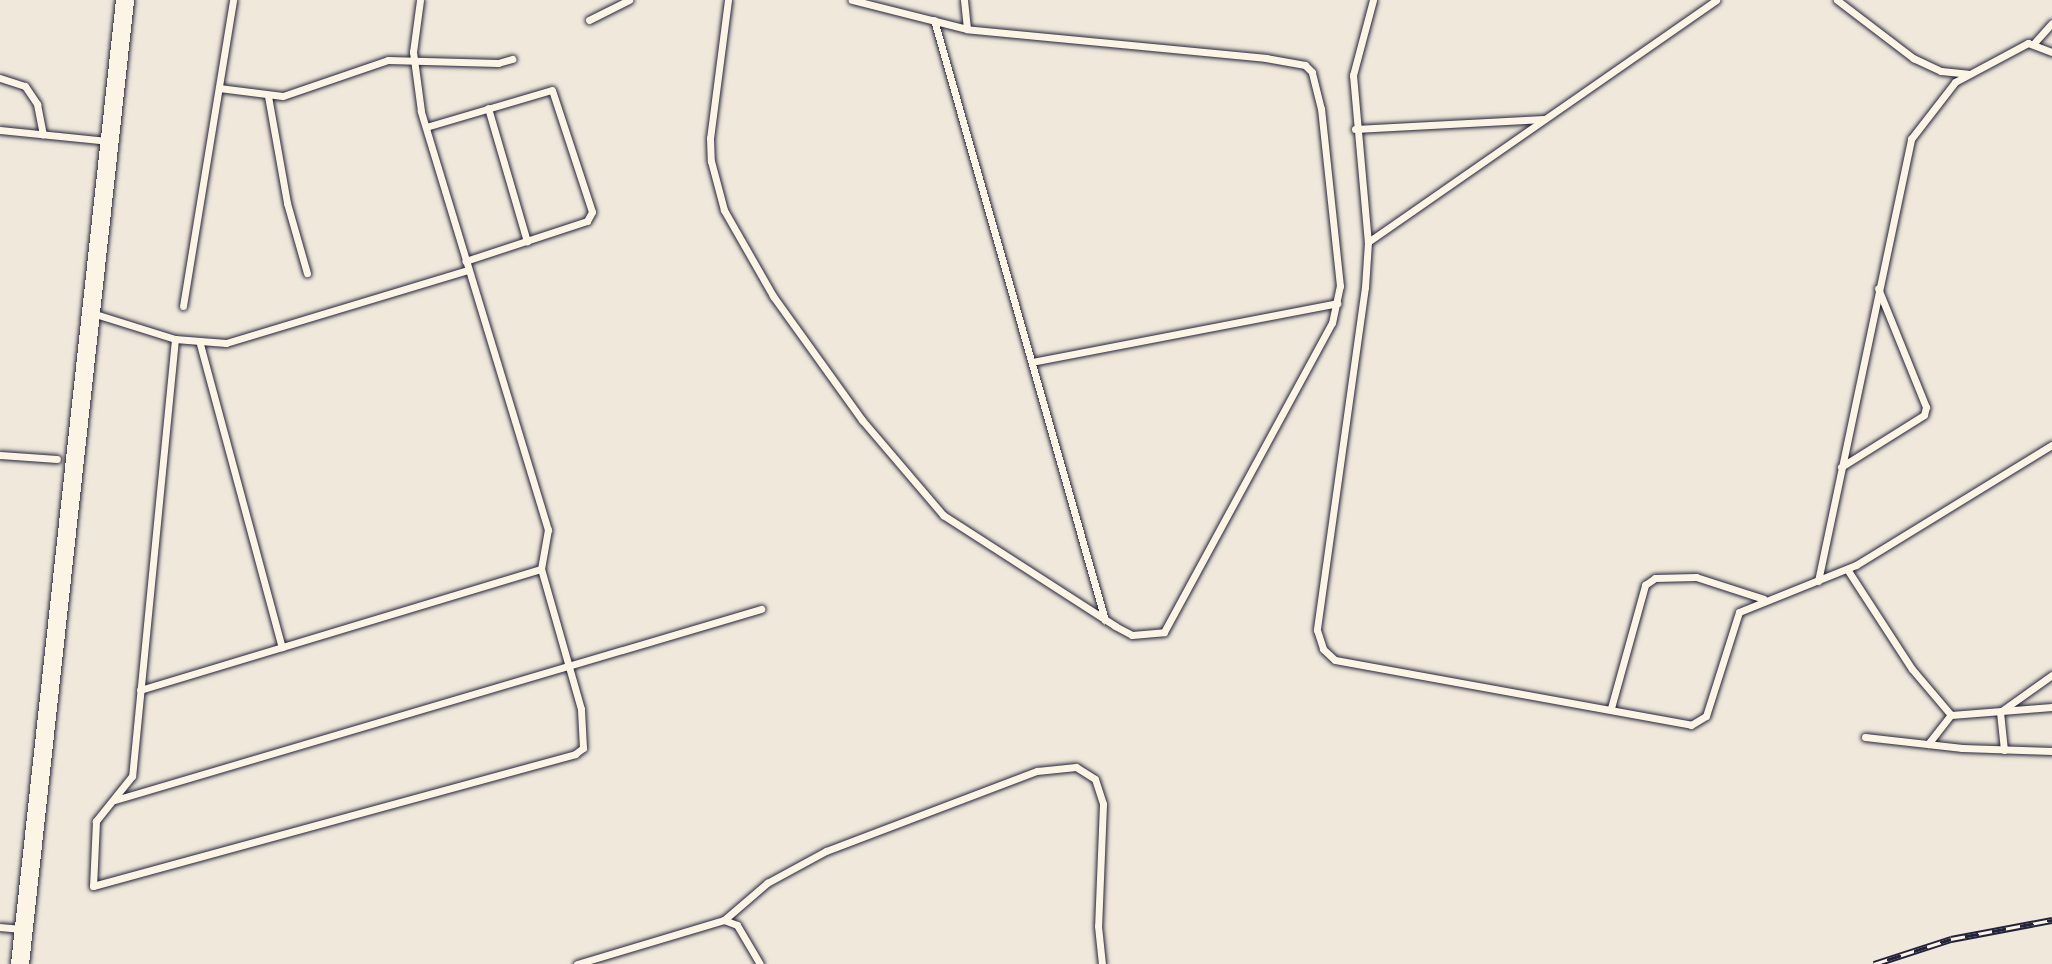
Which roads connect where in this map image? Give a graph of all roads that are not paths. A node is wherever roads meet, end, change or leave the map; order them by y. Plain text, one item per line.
1 (125, 0) edge
2 (233, 0) edge
3 (420, 0) edge
4 (629, 0) edge
5 (728, 0) edge
6 (852, 0) edge
7 (964, 0) edge
8 (1373, 0) edge
9 (1716, 0) edge
10 (1837, 0) edge
11 (589, 20) dead end
12 (934, 20) junction
13 (2052, 23) edge
14 (967, 29) junction
15 (2035, 42) junction
16 (2052, 52) edge
17 (414, 58) junction
18 (512, 59) dead end
19 (1971, 74) junction
20 (0, 78) edge
21 (219, 88) junction
22 (268, 96) junction
23 (488, 108) junction
24 (1544, 119) junction
25 (426, 127) junction
26 (1355, 129) junction
27 (0, 130) edge
28 (43, 134) junction
29 (109, 141) junction
30 (527, 241) junction
31 (1368, 242) junction
32 (465, 261) junction
33 (468, 270) junction
34 (307, 273) dead end
35 (1878, 288) junction
36 (1337, 303) junction
37 (183, 306) dead end
38 (90, 312) junction
39 (175, 339) junction
40 (200, 344) junction
41 (1032, 362) junction
42 (2052, 445) edge
43 (0, 455) edge
44 (57, 459) dead end
45 (1841, 467) junction
46 (541, 569) junction
47 (1847, 569) junction
48 (1818, 581) junction
49 (1766, 599) junction
50 (761, 609) dead end
51 (1105, 620) junction
52 (282, 647) junction
53 (568, 664) junction
54 (2052, 675) edge
55 (140, 690) junction
56 (2052, 707) edge
57 (1611, 708) junction
58 (2000, 712) junction
59 (1952, 715) junction
60 (1864, 737) dead end
61 (1928, 744) junction
62 (2004, 750) junction
63 (2052, 751) edge
64 (115, 800) junction
65 (724, 920) junction
66 (0, 927) edge
67 (24, 930) junction
68 (20, 964) edge
69 (577, 964) edge
70 (760, 964) edge
71 (1102, 964) edge

1 - 29 street
2 - 21 lane
3 - 17 lane
4 - 11 lane
5 - 51 lane
6 - 12 lane
7 - 14 lane
8 - 26 lane
9 - 24 lane
10 - 19 lane
12 - 14 lane
12 - 41 lane
13 - 15 lane
14 - 36 lane
15 - 16 lane
15 - 19 lane
17 - 18 lane
17 - 22 lane
17 - 25 lane
19 - 35 lane
20 - 28 lane
21 - 22 lane
21 - 37 lane
22 - 34 lane
23 - 25 lane
23 - 30 lane
23 - 30 lane
24 - 26 lane
24 - 31 lane
25 - 32 lane
26 - 31 lane
27 - 28 lane
28 - 29 lane
29 - 38 street
30 - 32 lane
31 - 57 lane
32 - 33 lane
33 - 40 lane
33 - 46 lane
35 - 45 lane
35 - 45 lane
36 - 41 lane
36 - 51 lane
38 - 39 lane
38 - 67 street
39 - 40 lane
39 - 55 lane
40 - 52 lane
41 - 51 lane
42 - 47 lane
43 - 44 lane
45 - 48 lane
46 - 52 lane
46 - 53 lane
47 - 48 lane
47 - 59 lane
48 - 49 lane
49 - 57 lane
49 - 57 lane
50 - 53 lane
52 - 55 lane
53 - 64 lane
53 - 64 lane
54 - 58 lane
55 - 64 lane
56 - 58 lane
58 - 59 lane
58 - 62 lane
59 - 61 lane
60 - 61 lane
61 - 62 lane
62 - 63 lane
65 - 69 lane
65 - 70 lane
65 - 71 lane
66 - 67 lane
67 - 68 street

